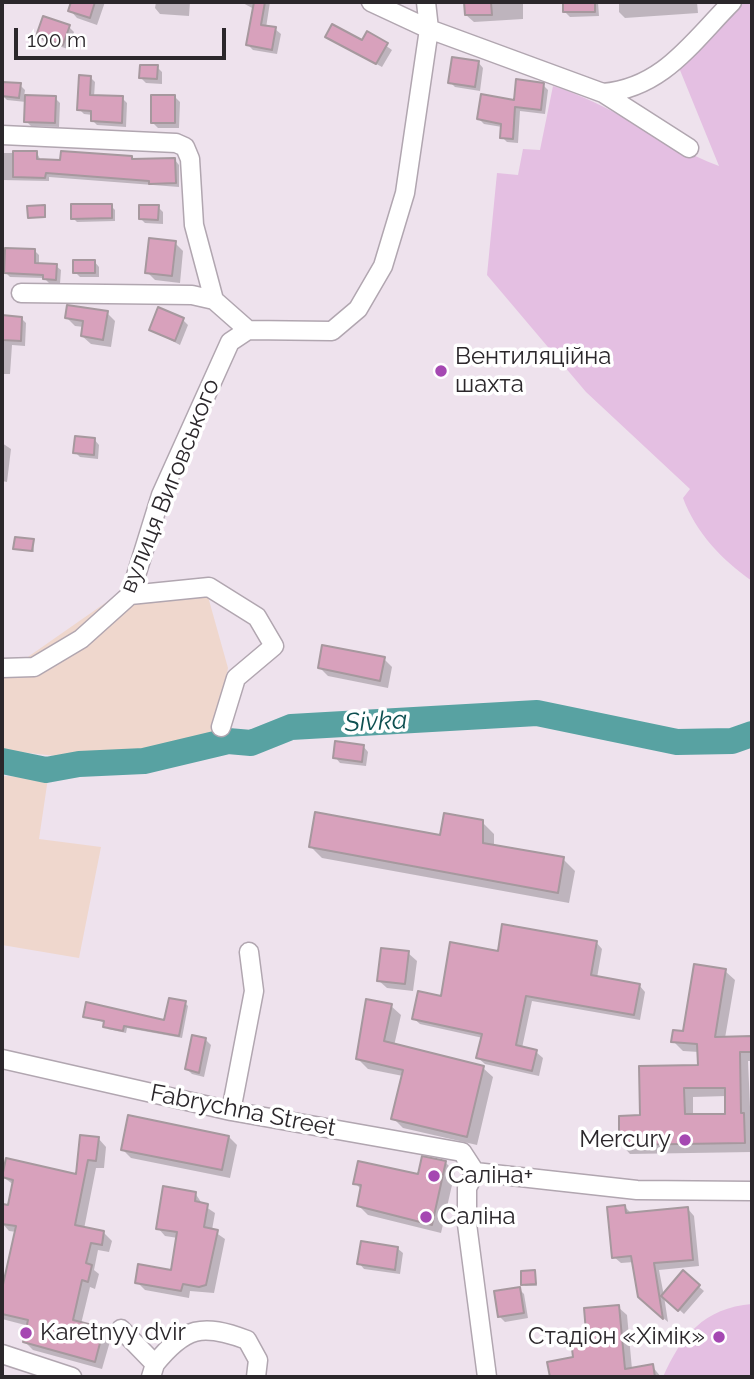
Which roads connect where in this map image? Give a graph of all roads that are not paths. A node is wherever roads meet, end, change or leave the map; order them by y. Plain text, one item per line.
1 (371, 2) edge
2 (426, 2) edge
3 (732, 2) edge
4 (429, 29) junction
5 (603, 93) junction
6 (2, 135) edge
7 (689, 148) dead end
8 (21, 293) dead end
9 (214, 300) junction
10 (248, 330) junction
11 (130, 595) junction
12 (2, 668) edge
13 (221, 727) dead end
14 (249, 952) dead end
15 (2, 1059) edge
16 (231, 1111) junction
17 (475, 1172) junction
18 (752, 1191) edge
19 (121, 1329) dead end
20 (175, 1339) junction
21 (138, 1347) junction
22 (2, 1354) edge
23 (153, 1371) edge
24 (72, 1377) edge
25 (256, 1377) edge
26 (487, 1377) edge

1 - 4 street
2 - 4 street
3 - 5 street
4 - 5 street
4 - 10 street
5 - 7 street
6 - 9 street
8 - 9 street
9 - 10 street
10 - 11 street, вулиця Виговського
11 - 12 street, вулиця Виговського
11 - 13 street
14 - 16 street
15 - 16 street, Fabrychna Street
16 - 17 street, Fabrychna Street
17 - 18 street
17 - 26 street
19 - 21 street
20 - 21 street
20 - 23 street
20 - 25 street
21 - 23 street
22 - 24 street

